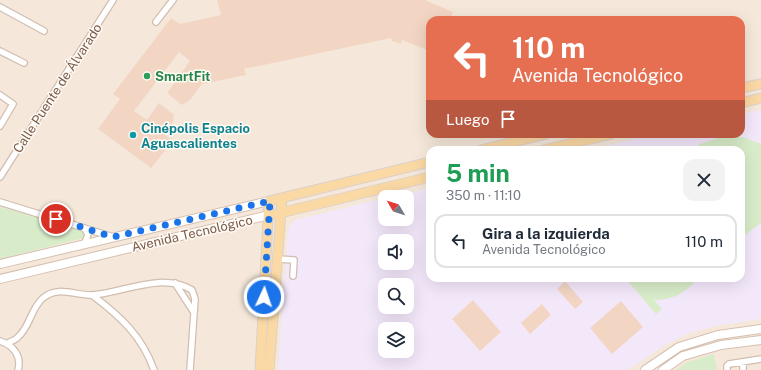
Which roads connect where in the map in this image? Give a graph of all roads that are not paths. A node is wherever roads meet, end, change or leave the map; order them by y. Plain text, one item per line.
1 (113, 0) edge
2 (173, 0) edge
3 (0, 8) edge
4 (156, 22) dead end
5 (44, 31) dead end
6 (0, 51) edge
7 (24, 63) dead end
8 (761, 84) edge
9 (745, 87) edge
10 (0, 95) edge
11 (761, 98) edge
12 (745, 102) edge
13 (0, 126) edge
14 (530, 138) edge
15 (594, 138) edge
16 (497, 146) edge
17 (561, 146) edge
18 (426, 163) edge
19 (0, 176) edge
20 (426, 178) edge
21 (282, 199) junction
22 (270, 201) junction
23 (0, 202) edge
24 (281, 213) junction
25 (269, 215) junction
26 (84, 227) junction
27 (113, 237) junction
28 (85, 243) junction
29 (278, 259) junction
30 (0, 264) edge
31 (293, 276) dead end
32 (0, 279) edge
33 (175, 283) junction
34 (92, 295) junction
35 (193, 311) junction
36 (761, 329) edge
37 (761, 340) edge
38 (0, 341) edge
39 (8, 343) junction
40 (761, 359) edge
41 (742, 362) junction
42 (18, 370) edge
43 (154, 370) edge
44 (190, 370) edge
45 (260, 370) edge
46 (269, 370) edge
47 (645, 370) edge
48 (663, 370) edge
49 (727, 370) edge
50 (743, 370) edge

1 - 19 street, Calle Puente de Álvarado
2 - 4 street
3 - 5 street
6 - 7 street
8 - 9 main road
10 - 13 street
11 - 12 main road
14 - 16 main road
15 - 17 main road
18 - 21 main road, Avenida Tecnológico
20 - 24 main road, Avenida Tecnológico
21 - 22 main road, Avenida Tecnológico
21 - 24 main road
22 - 25 main road
22 - 27 main road, Avenida Tecnológico
23 - 26 street, Avenida Tecnológico
24 - 25 main road, Avenida Tecnológico
24 - 29 main road
25 - 32 main road, Avenida Tecnológico
25 - 45 main road
26 - 27 street, Avenida Tecnológico
26 - 28 street
27 - 28 main road, Avenida Tecnológico
28 - 30 main road, Avenida Tecnológico
29 - 31 street
29 - 46 main road
33 - 34 street
33 - 35 street
33 - 35 street
34 - 39 street
34 - 43 street
35 - 44 street
36 - 47 main road
37 - 48 main road
38 - 39 street
39 - 42 street
40 - 41 street
41 - 49 street
41 - 50 street

